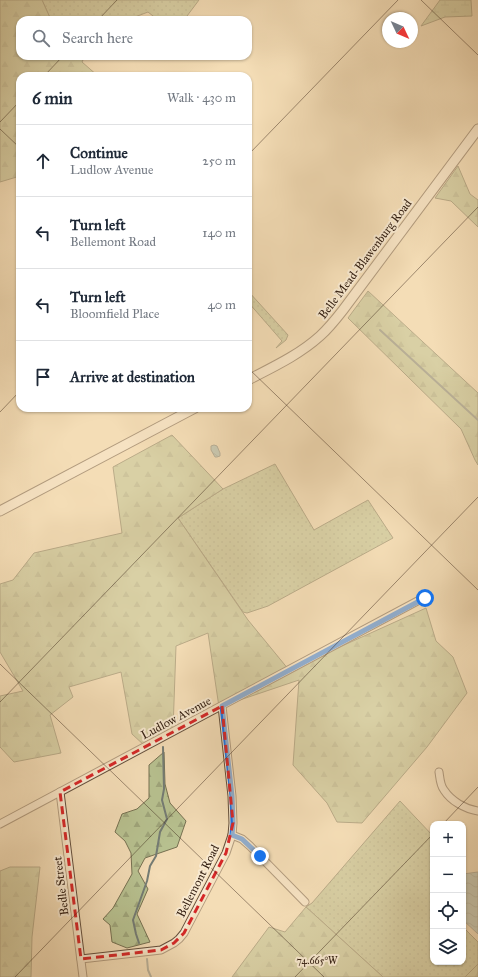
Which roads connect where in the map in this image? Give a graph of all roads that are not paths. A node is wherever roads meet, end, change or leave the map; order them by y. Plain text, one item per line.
1 (478, 129) edge
2 (252, 378) edge
3 (187, 412) edge
4 (0, 511) edge
5 (425, 598) dead end
6 (222, 706) junction
7 (439, 772) dead end
8 (60, 792) junction
9 (478, 811) edge
10 (0, 824) edge
11 (232, 835) junction
12 (305, 902) dead end
13 (81, 959) junction
14 (83, 977) edge

1 - 2 street, Belle Mead-Blawenburg Road
3 - 4 street
5 - 6 street, Ludlow Avenue
6 - 8 street, Ludlow Avenue
6 - 11 street, Bellemont Road
7 - 9 street
8 - 10 street, Ludlow Avenue
8 - 13 street, Bedle Street
11 - 12 street
11 - 13 street, Bellemont Road
13 - 14 street, Bedle Street

